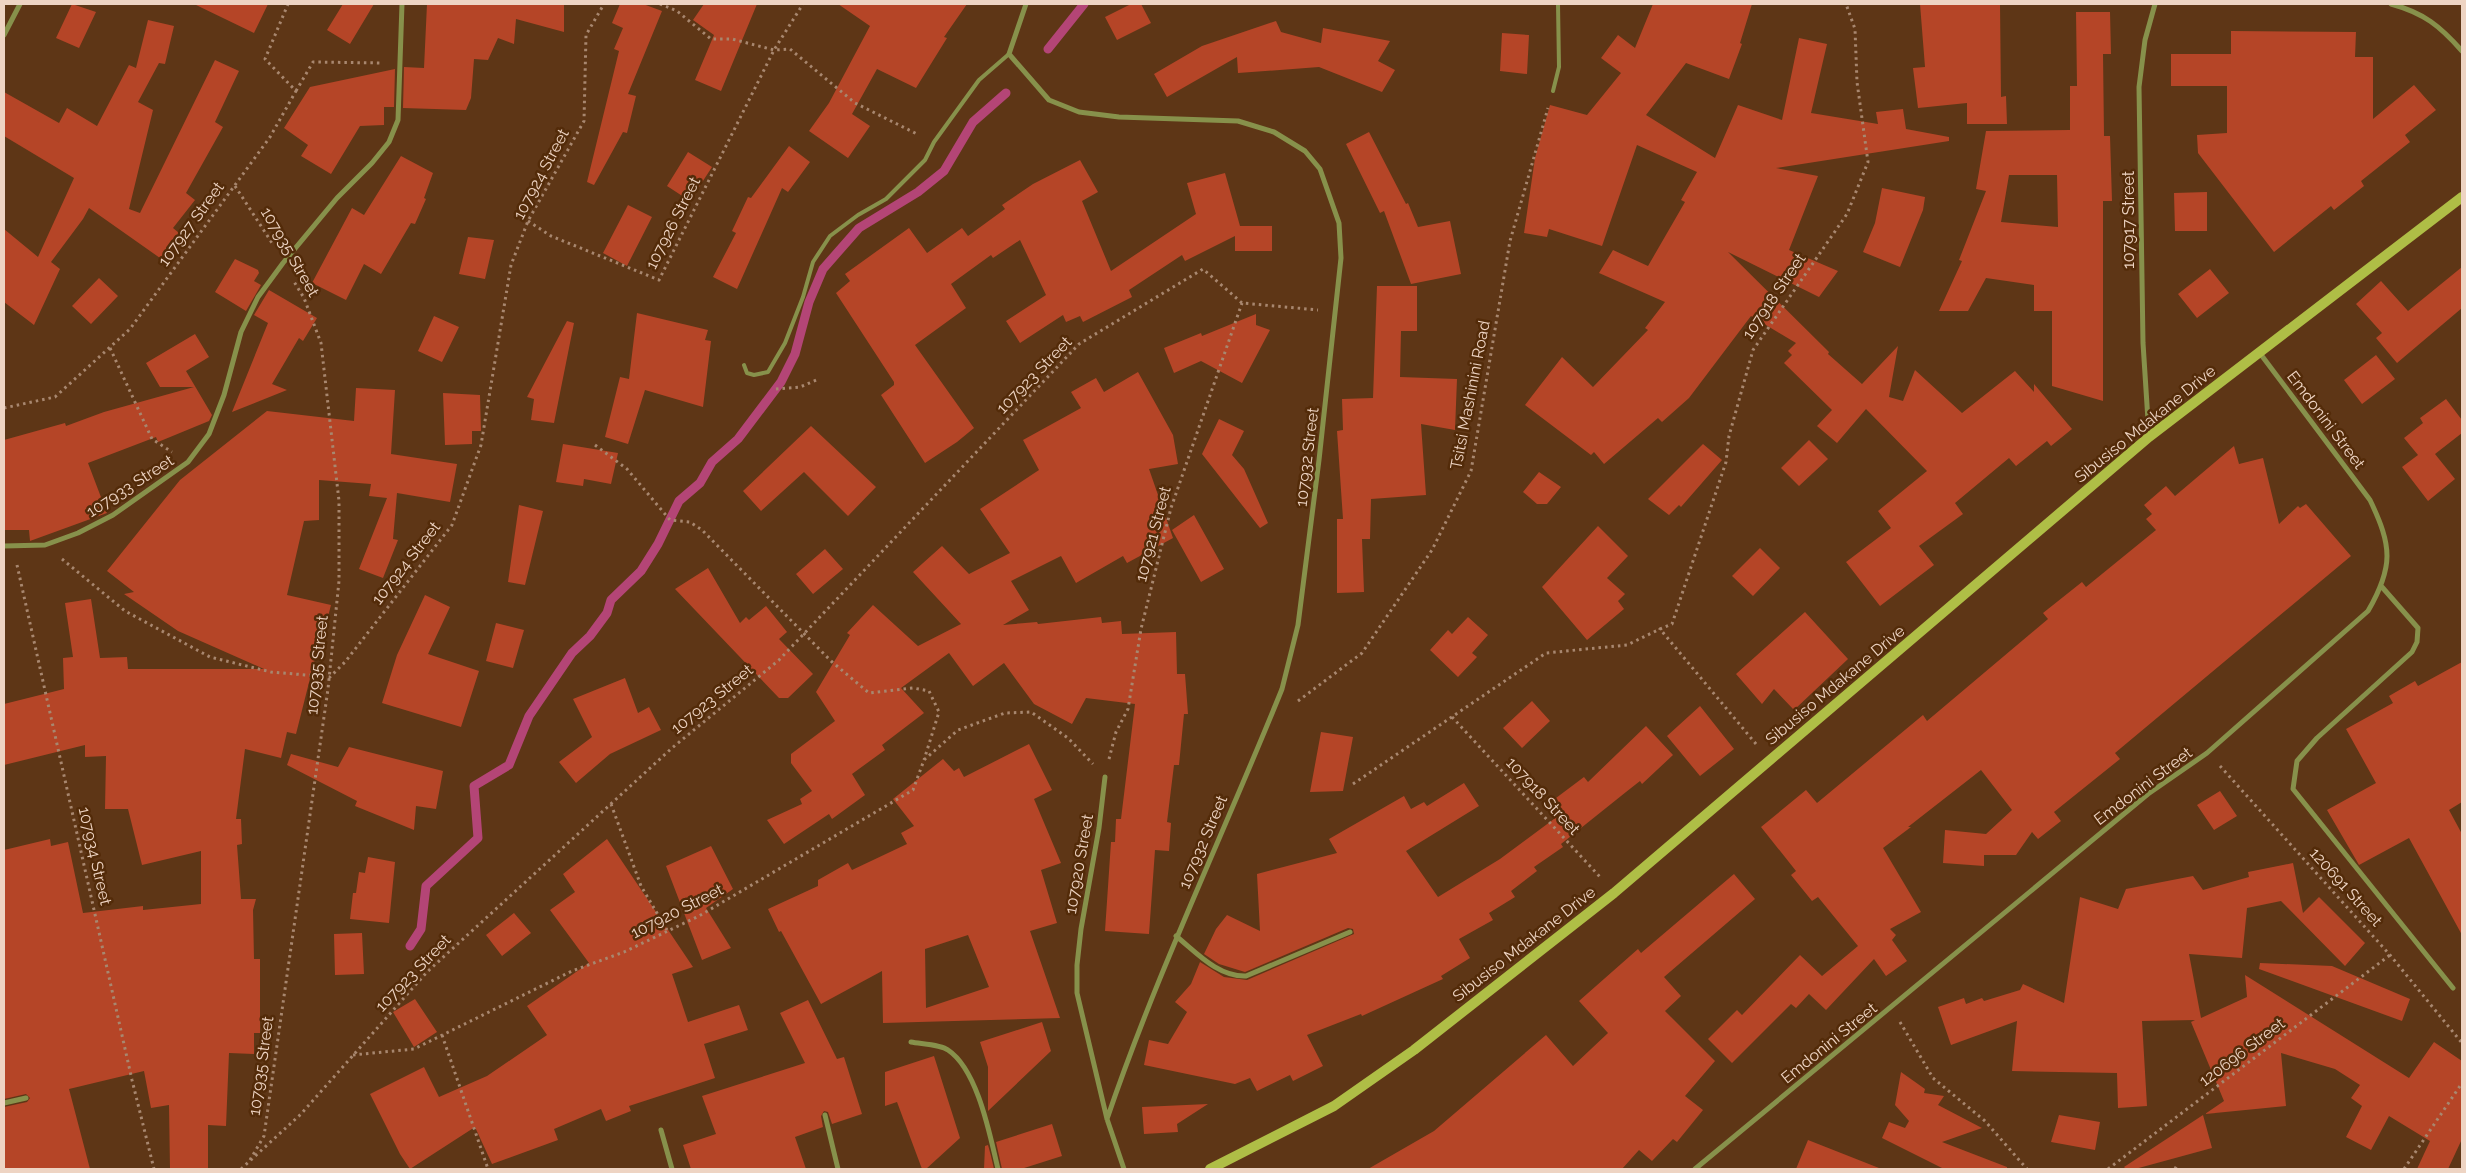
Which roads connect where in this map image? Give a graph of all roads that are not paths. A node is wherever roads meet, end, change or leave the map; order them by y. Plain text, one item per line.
1 (20, 4) edge
2 (402, 4) edge
3 (1026, 4) edge
4 (1558, 4) edge
5 (2155, 4) edge
6 (2391, 4) edge
7 (4, 35) edge
8 (2462, 51) edge
9 (1009, 54) junction
10 (1553, 91) road end
11 (2462, 197) edge
12 (2259, 352) junction
13 (744, 365) dead end
14 (2149, 437) junction
15 (4, 546) edge
16 (2382, 587) junction
17 (1105, 777) road end
18 (1350, 932) dead end
19 (1176, 936) junction
20 (2453, 988) dead end
21 (911, 1042) dead end
22 (26, 1098) dead end
23 (4, 1104) edge
24 (825, 1115) dead end
25 (1107, 1118) junction
26 (661, 1130) dead end
27 (672, 1169) edge
28 (838, 1169) edge
29 (998, 1169) edge
30 (1124, 1169) edge
31 (1210, 1169) edge
32 (1695, 1169) edge

1 - 7 street
2 - 15 street, 107933 Street
3 - 9 street
4 - 10 lane
5 - 14 street, 107917 Street
6 - 8 street
9 - 13 lane
9 - 19 street, 107932 Street
11 - 12 street, Sibusiso Mdakane Drive
12 - 14 street, Sibusiso Mdakane Drive
12 - 16 street, Emdonini Street
14 - 31 street, Sibusiso Mdakane Drive
16 - 20 street
16 - 32 street, Emdonini Street
17 - 25 street, 107920 Street
18 - 19 street
19 - 25 street, 107932 Street
21 - 29 street
22 - 23 street
24 - 28 street
25 - 30 street, 107920 Street
26 - 27 street

